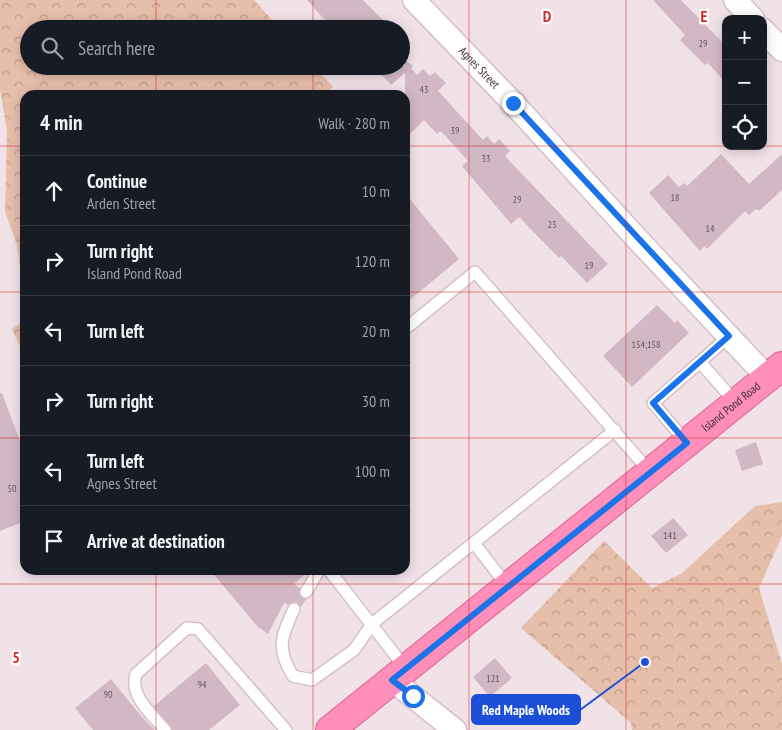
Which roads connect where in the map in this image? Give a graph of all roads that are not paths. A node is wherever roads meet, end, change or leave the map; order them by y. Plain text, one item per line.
1 (414, 0) edge
2 (735, 0) edge
3 (749, 15) edge
4 (767, 34) edge
5 (782, 50) edge
6 (410, 326) edge
7 (729, 336) junction
8 (700, 362) junction
9 (775, 372) edge
10 (736, 403) junction
11 (615, 430) junction
12 (687, 443) junction
13 (651, 473) junction
14 (474, 543) junction
15 (316, 575) edge
16 (333, 575) edge
17 (508, 587) junction
18 (306, 592) dead end
19 (294, 609) dead end
20 (372, 624) junction
21 (399, 675) junction
22 (165, 730) edge
23 (286, 730) edge
24 (330, 730) edge
25 (455, 730) edge

1 - 7 street, Agnes Street
2 - 3 street
4 - 5 street
6 - 11 lane
7 - 8 lane
7 - 9 street, Agnes Street
8 - 10 lane
8 - 12 lane
9 - 10 main road, Island Pond Road
10 - 12 main road, Island Pond Road
11 - 13 lane
11 - 14 lane
12 - 13 main road, Island Pond Road
13 - 17 main road, Island Pond Road
14 - 17 lane
14 - 20 lane
15 - 18 lane
16 - 20 lane
17 - 21 main road, Island Pond Road
19 - 20 lane
20 - 21 lane
21 - 24 main road, Island Pond Road
21 - 25 street
22 - 23 lane

